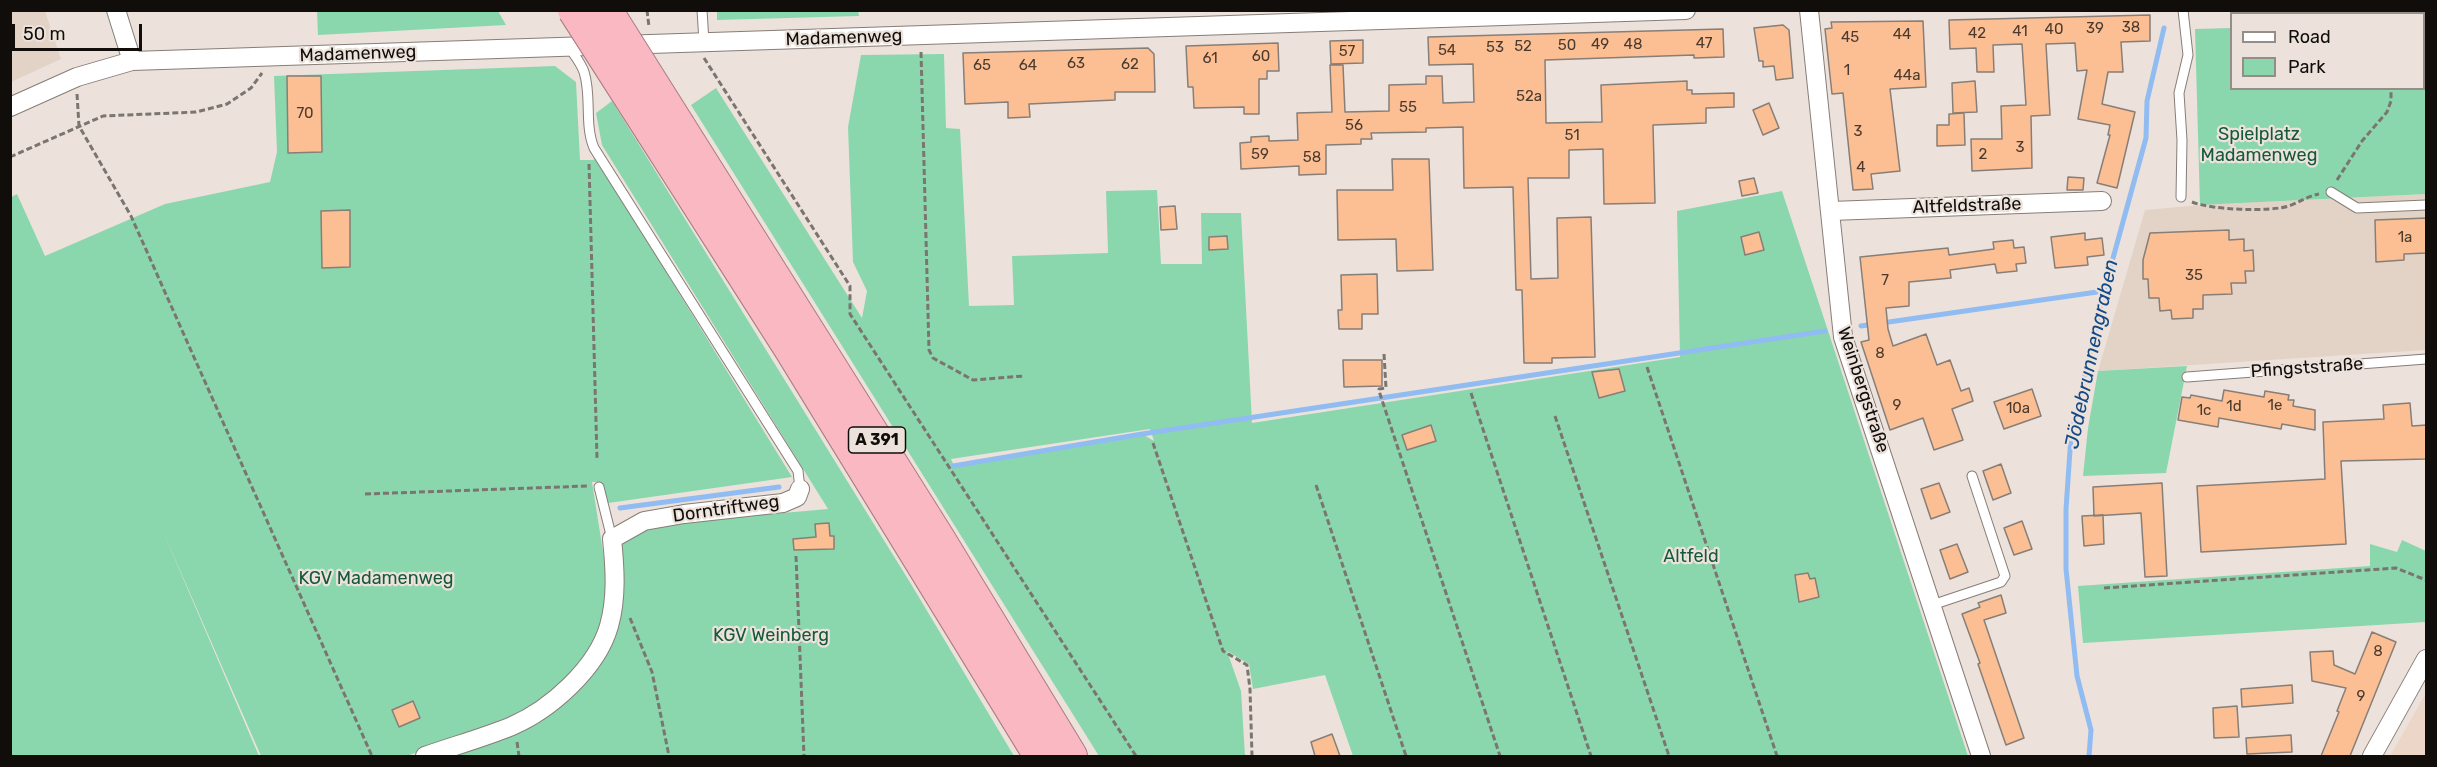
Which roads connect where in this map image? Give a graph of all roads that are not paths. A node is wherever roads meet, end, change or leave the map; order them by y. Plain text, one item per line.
1 (116, 10) edge
2 (574, 10) edge
3 (606, 10) edge
4 (702, 10) edge
5 (1686, 10) edge
6 (1809, 10) edge
7 (2183, 10) edge
8 (1156, 19) edge
9 (701, 42) junction
10 (569, 47) junction
11 (132, 60) junction
12 (10, 107) edge
13 (666, 129) junction
14 (2331, 192) road end
15 (2181, 197) road end
16 (2102, 201) dead end
17 (2427, 205) edge
18 (1831, 211) junction
19 (2427, 359) edge
20 (2187, 377) dead end
21 (1972, 476) dead end
22 (599, 487) road end
23 (800, 489) joint
24 (612, 539) junction
25 (1932, 605) junction
26 (2427, 659) edge
27 (425, 756) edge
28 (1040, 756) edge
29 (1071, 756) edge
30 (1981, 756) edge
31 (2373, 756) edge

1 - 11 street
2 - 13 highway, A 391, bridge
3 - 13 highway, A 391, bridge
4 - 9 lane
5 - 8 street, Madamenweg
6 - 18 street, Weinbergstraße
7 - 15 lane
8 - 9 street, Madamenweg
9 - 10 street, Madamenweg
10 - 11 street, Madamenweg
10 - 23 lane, Dorntriftweg
11 - 12 street, Madamenweg
13 - 28 highway, A 391
13 - 29 highway, A 391
14 - 17 lane
16 - 18 street, Altfeldstraße
18 - 25 street, Weinbergstraße
19 - 20 lane, Pfingststraße
21 - 25 lane
22 - 24 lane
23 - 24 street, Dorntriftweg
24 - 27 street
25 - 30 street, Weinbergstraße
26 - 31 street

